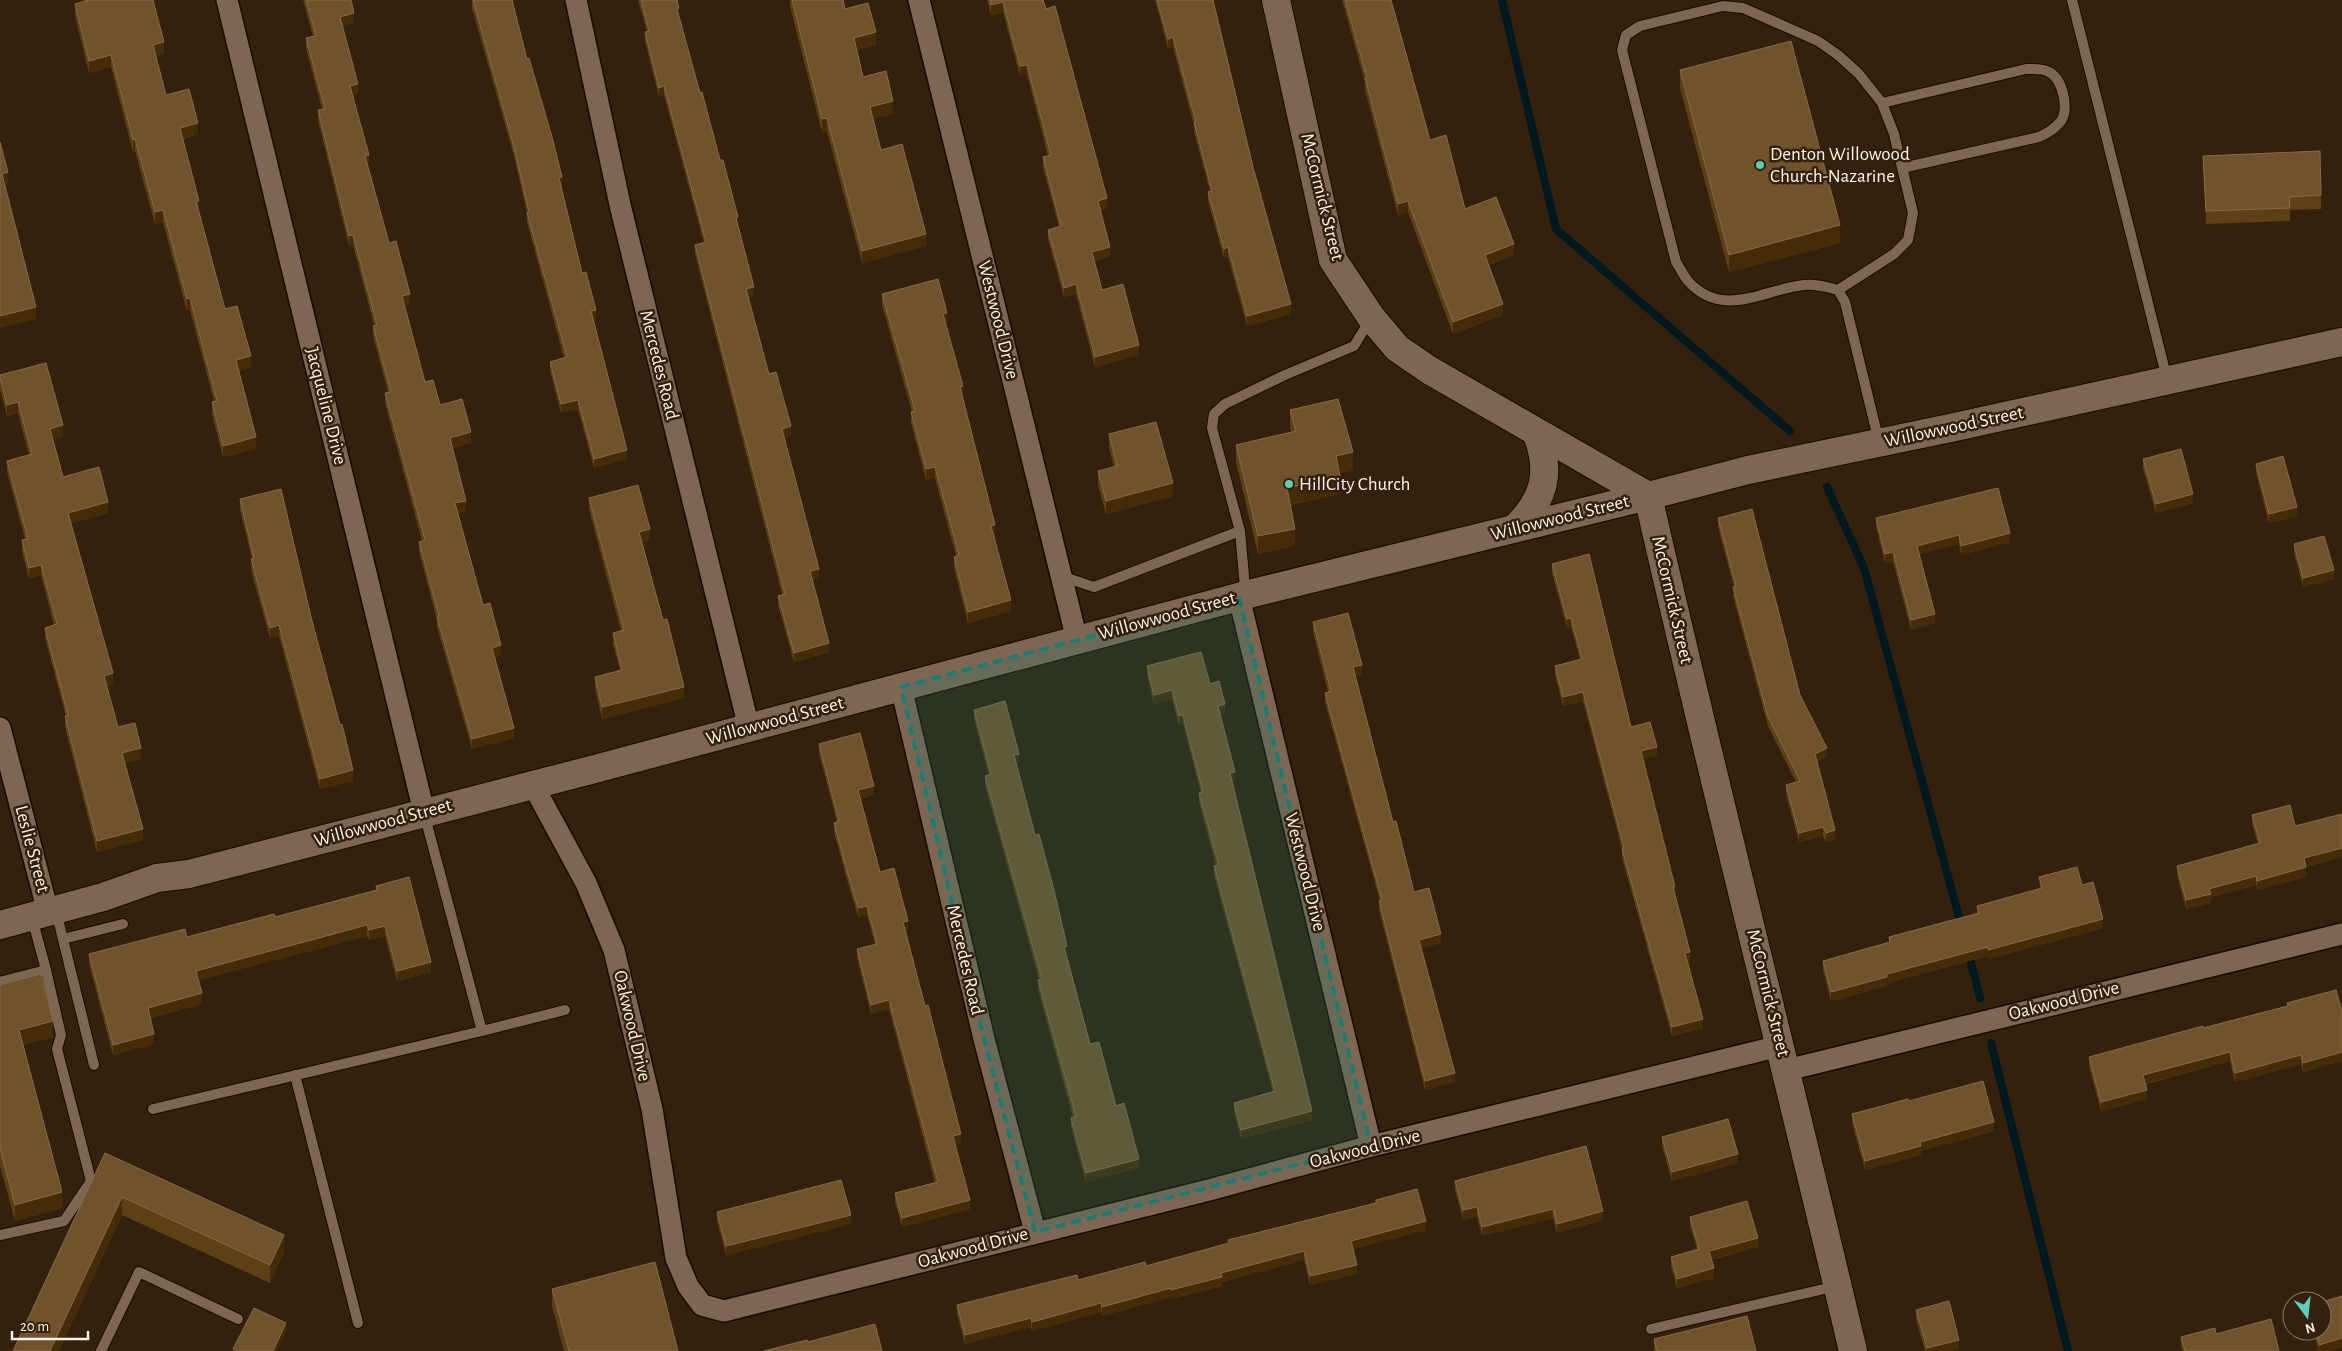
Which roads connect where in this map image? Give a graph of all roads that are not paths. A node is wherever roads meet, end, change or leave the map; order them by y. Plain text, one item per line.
1 (227, 0) edge
2 (576, 0) edge
3 (919, 0) edge
4 (1276, 0) edge
5 (2072, 0) edge
6 (1882, 102) junction
7 (1902, 168) junction
8 (1838, 290) junction
9 (1371, 317) junction
10 (2342, 342) edge
11 (2167, 380) junction
12 (1536, 432) junction
13 (1880, 443) junction
14 (1648, 496) junction
15 (1514, 529) junction
16 (1240, 530) junction
17 (1061, 576) junction
18 (1248, 594) junction
19 (1077, 640) junction
20 (901, 687) junction
21 (0, 728) edge
22 (749, 728) junction
23 (533, 785) junction
24 (424, 812) junction
25 (45, 913) junction
26 (123, 924) dead end
27 (0, 925) edge
28 (2342, 934) edge
29 (63, 939) junction
30 (46, 970) junction
31 (0, 982) edge
32 (565, 1010) dead end
33 (482, 1031) junction
34 (1784, 1058) junction
35 (94, 1065) dead end
36 (295, 1075) junction
37 (153, 1109) dead end
38 (1371, 1146) junction
39 (1036, 1232) junction
40 (0, 1235) edge
41 (1838, 1286) junction
42 (238, 1319) dead end
43 (358, 1323) dead end
44 (1652, 1329) dead end
45 (101, 1351) edge
46 (1853, 1351) edge

1 - 24 street, Jacqueline Drive
2 - 22 street, Mercedes Road
3 - 17 street, Westwood Drive
4 - 9 street, McCormick Street
5 - 11 lane
6 - 7 lane
6 - 7 lane
6 - 8 lane
7 - 8 lane
8 - 13 lane
9 - 12 street, McCormick Street
9 - 16 lane
10 - 11 street, Willowwood Street
11 - 13 street, Willowwood Street
12 - 14 street, McCormick Street
12 - 15 street
13 - 14 street, Willowwood Street
14 - 15 street, Willowwood Street
14 - 34 street, McCormick Street
15 - 18 street, Willowwood Street
16 - 17 lane
16 - 18 lane
17 - 19 street, Westwood Drive
18 - 19 street, Willowwood Street
18 - 38 street, Westwood Drive
19 - 20 street, Willowwood Street
20 - 22 street, Willowwood Street
20 - 39 street, Mercedes Road
21 - 25 street, Leslie Street
22 - 23 street, Willowwood Street
23 - 24 street, Willowwood Street
23 - 39 street, Oakwood Drive
24 - 25 street, Willowwood Street
24 - 33 lane
25 - 27 street, Willowwood Street
25 - 29 lane
25 - 30 lane
26 - 29 lane
28 - 34 street, Oakwood Drive
29 - 35 lane
30 - 31 lane
30 - 40 lane
32 - 33 lane
33 - 36 lane
34 - 38 street, Oakwood Drive
34 - 41 street, McCormick Street
36 - 37 lane
36 - 43 lane
38 - 39 street, Oakwood Drive
41 - 44 lane
41 - 46 street, McCormick Street
42 - 45 lane

